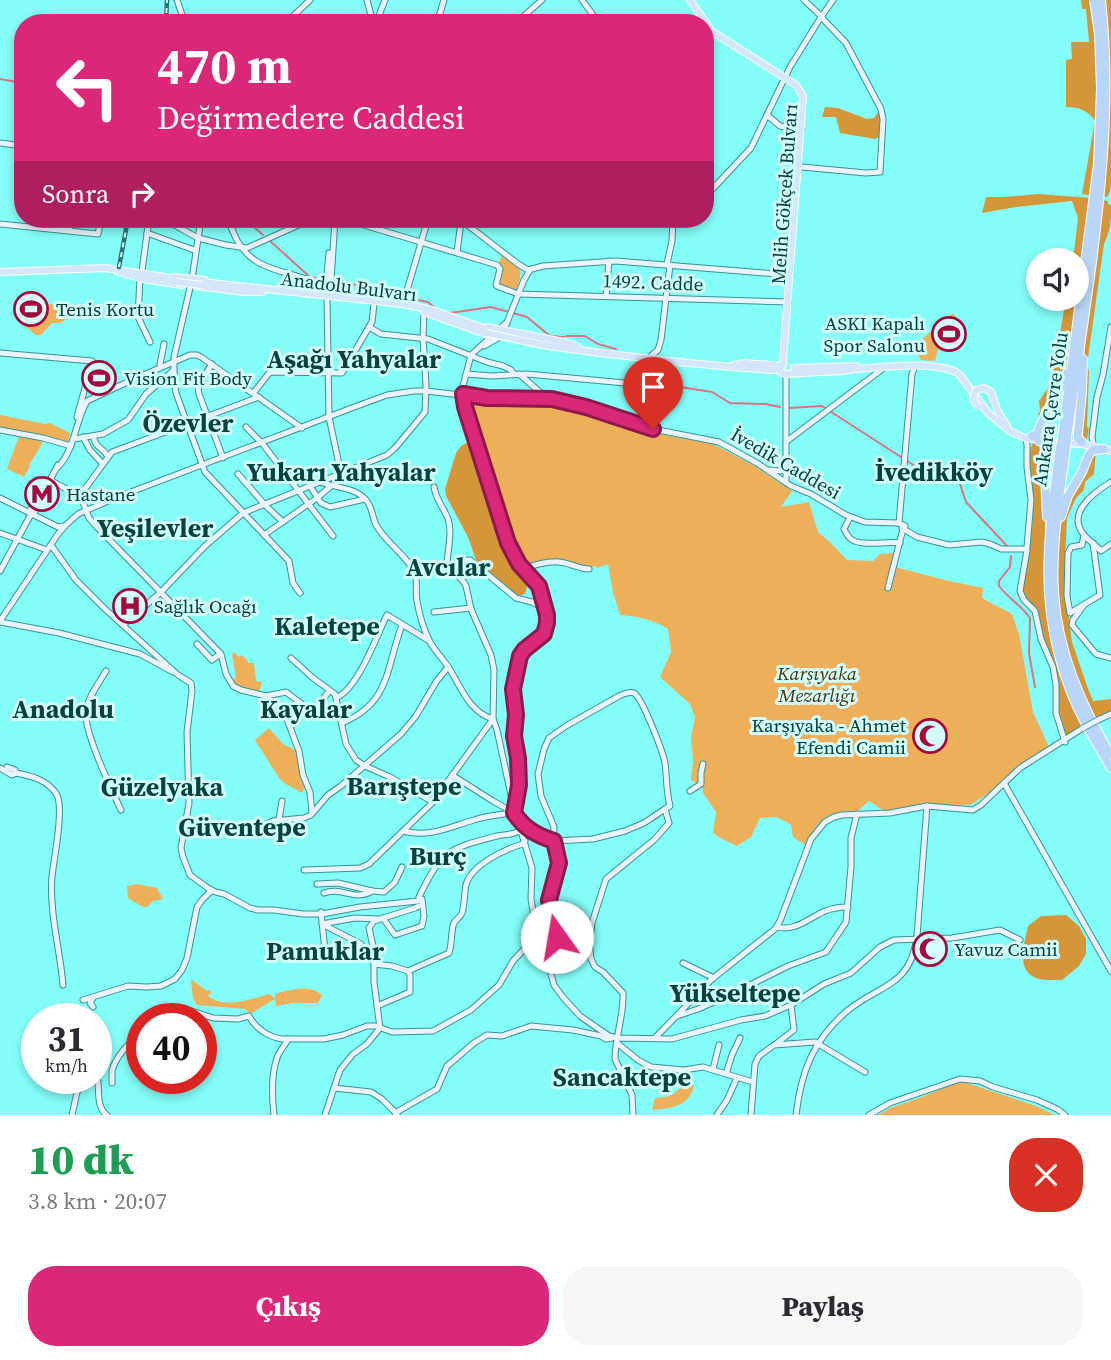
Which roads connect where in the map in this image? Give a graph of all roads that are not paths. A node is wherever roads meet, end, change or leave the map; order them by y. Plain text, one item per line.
1 (312, 0) edge
2 (366, 0) edge
3 (384, 0) edge
4 (436, 0) edge
5 (542, 0) edge
6 (688, 0) edge
7 (804, 0) edge
8 (833, 0) edge
9 (1094, 0) edge
10 (1101, 0) edge
11 (443, 1) edge
12 (378, 11) junction
13 (370, 13) joint
14 (298, 14) edge
15 (377, 14) edge
16 (526, 14) edge
17 (699, 14) edge
18 (821, 17) junction
19 (714, 30) edge
20 (714, 31) edge
21 (786, 77) junction
22 (767, 115) junction
23 (801, 130) junction
24 (801, 166) junction
25 (714, 188) edge
26 (1097, 196) junction
27 (46, 228) edge
28 (100, 228) edge
29 (148, 228) edge
30 (180, 228) edge
31 (199, 228) edge
32 (231, 228) edge
33 (290, 228) edge
34 (332, 228) edge
35 (375, 228) edge
36 (426, 228) edge
37 (461, 228) edge
38 (471, 228) edge
39 (672, 228) edge
40 (69, 230) joint
41 (147, 233) junction
42 (197, 237) junction
43 (422, 242) junction
44 (241, 247) junction
45 (1089, 249) edge
46 (194, 250) junction
47 (457, 252) junction
48 (610, 259) junction
49 (670, 261) junction
50 (529, 266) junction
51 (119, 271) junction
52 (0, 274) edge
53 (790, 274) junction
54 (141, 275) junction
55 (309, 280) dead end
56 (185, 281) junction
57 (201, 283) junction
58 (1089, 284) edge
59 (518, 294) junction
60 (606, 296) junction
61 (327, 297) junction
62 (666, 298) junction
63 (404, 299) junction
64 (788, 302) junction
65 (374, 304) junction
66 (423, 310) junction
67 (1079, 311) edge
68 (1080, 311) edge
69 (1085, 311) edge
70 (1087, 311) edge
71 (507, 322) junction
72 (369, 327) junction
73 (1111, 327) edge
74 (495, 333) junction
75 (511, 333) junction
76 (423, 338) junction
77 (519, 339) junction
78 (661, 340) junction
79 (149, 342) dead end
80 (164, 344) dead end
81 (577, 346) junction
82 (565, 348) junction
83 (3, 351) edge
84 (471, 355) junction
85 (651, 357) junction
86 (669, 360) junction
87 (174, 362) junction
88 (213, 364) junction
89 (160, 365) junction
90 (912, 366) junction
91 (860, 367) junction
92 (885, 367) junction
93 (784, 369) junction
94 (327, 373) junction
95 (468, 374) junction
96 (516, 374) junction
97 (658, 374) junction
98 (88, 384) junction
99 (656, 386) junction
100 (98, 391) junction
101 (426, 391) junction
102 (257, 394) junction
103 (463, 394) junction
104 (540, 399) junction
105 (84, 400) junction
106 (785, 402) junction
107 (208, 416) junction
108 (329, 417) junction
109 (188, 425) junction
110 (246, 427) dead end
111 (300, 427) junction
112 (652, 428) junction
113 (1007, 428) junction
114 (0, 430) edge
115 (93, 436) junction
116 (83, 437) junction
117 (74, 439) junction
118 (1033, 439) junction
119 (787, 441) junction
120 (1087, 442) junction
121 (262, 443) junction
122 (1064, 443) junction
123 (68, 448) junction
124 (1108, 449) edge
125 (108, 457) junction
126 (223, 458) junction
127 (1111, 458) edge
128 (103, 464) junction
129 (202, 465) junction
130 (785, 467) junction
131 (766, 469) junction
132 (238, 474) dead end
133 (341, 474) junction
134 (50, 480) junction
135 (785, 481) junction
136 (321, 482) junction
137 (1111, 482) edge
138 (310, 486) junction
139 (331, 486) junction
140 (434, 487) dead end
141 (298, 491) junction
142 (807, 492) junction
143 (79, 497) junction
144 (0, 498) edge
145 (317, 498) junction
146 (365, 499) junction
147 (309, 504) junction
148 (265, 505) junction
149 (86, 510) junction
150 (30, 513) junction
151 (243, 513) junction
152 (850, 517) junction
153 (283, 522) junction
154 (901, 527) junction
155 (58, 531) junction
156 (0, 533) edge
157 (264, 535) junction
158 (1084, 535) junction
159 (333, 536) dead end
160 (17, 539) junction
161 (900, 543) junction
162 (1093, 543) junction
163 (1111, 544) edge
164 (1025, 547) junction
165 (49, 548) junction
166 (1012, 549) junction
167 (1026, 560) junction
168 (450, 568) junction
169 (523, 569) junction
170 (589, 569) dead end
171 (0, 571) edge
172 (888, 588) dead end
173 (161, 592) junction
174 (300, 593) dead end
175 (1054, 593) junction
176 (1086, 602) junction
177 (471, 608) junction
178 (433, 611) dead end
179 (547, 611) junction
180 (1051, 615) junction
181 (0, 622) edge
182 (123, 625) junction
183 (402, 625) junction
184 (429, 640) junction
185 (197, 644) dead end
186 (220, 654) junction
187 (291, 658) dead end
188 (1111, 658) edge
189 (448, 667) junction
190 (106, 671) dead end
191 (178, 675) junction
192 (329, 691) junction
193 (266, 695) junction
194 (336, 698) junction
195 (311, 711) junction
196 (283, 712) junction
197 (1111, 715) edge
198 (493, 719) junction
199 (342, 723) junction
200 (1066, 741) junction
201 (516, 749) junction
202 (502, 752) junction
203 (1111, 757) edge
204 (703, 764) dead end
205 (365, 766) junction
206 (1111, 768) edge
207 (7, 771) edge
208 (452, 775) junction
209 (1005, 784) junction
210 (690, 791) dead end
211 (514, 796) junction
212 (282, 801) dead end
213 (433, 802) junction
214 (926, 807) junction
215 (666, 809) junction
216 (121, 810) dead end
217 (312, 813) junction
218 (514, 813) junction
219 (856, 814) junction
220 (279, 820) junction
221 (522, 829) junction
222 (250, 831) dead end
223 (403, 831) junction
224 (525, 841) junction
225 (554, 841) junction
226 (402, 867) dead end
227 (304, 870) dead end
228 (317, 884) dead end
229 (213, 891) junction
230 (372, 891) junction
231 (324, 893) dead end
232 (420, 902) junction
233 (847, 909) junction
234 (321, 913) junction
235 (380, 919) junction
236 (195, 924) junction
237 (322, 924) junction
238 (777, 927) junction
239 (919, 938) junction
240 (929, 939) junction
241 (1020, 940) dead end
242 (361, 944) dead end
243 (919, 947) junction
244 (325, 951) dead end
245 (683, 963) dead end
246 (375, 964) junction
247 (408, 971) junction
248 (1111, 971) edge
249 (713, 978) junction
250 (65, 986) dead end
251 (131, 987) junction
252 (93, 998) junction
253 (90, 1003) edge
254 (377, 1006) junction
255 (791, 1006) junction
256 (676, 1016) junction
257 (217, 1018) edge
258 (380, 1028) junction
259 (609, 1037) junction
260 (655, 1038) junction
261 (740, 1038) dead end
262 (288, 1039) junction
263 (819, 1044) junction
264 (719, 1045) dead end
265 (774, 1045) junction
266 (126, 1047) edge
267 (112, 1069) edge
268 (713, 1069) junction
269 (865, 1072) dead end
270 (726, 1074) junction
271 (737, 1078) junction
272 (753, 1082) junction
273 (337, 1090) junction
274 (77, 1094) edge
275 (99, 1094) edge
276 (398, 1112) edge
277 (72, 1115) edge
278 (107, 1115) edge
279 (274, 1115) edge
280 (326, 1115) edge
281 (633, 1115) edge
282 (717, 1115) edge
283 (751, 1115) edge
284 (798, 1115) edge
285 (872, 1115) edge
286 (1060, 1115) edge
287 (1065, 1115) edge

1 - 14 street
2 - 13 street
3 - 12 street
4 - 11 street
5 - 16 street
6 - 17 main road, Melih Gökçek Bulvarı
7 - 18 street
8 - 18 street
9 - 26 highway, Ankara Çevre Yolu
10 - 26 highway, Ankara Çevre Yolu
12 - 13 street
12 - 15 street
18 - 21 street
18 - 24 street
19 - 21 main road, Melih Gökçek Bulvarı
20 - 21 main road, Melih Gökçek Bulvarı
21 - 22 street
21 - 23 main road, Melih Gökçek Bulvarı
21 - 24 main road, Melih Gökçek Bulvarı
22 - 23 street
22 - 25 street
23 - 24 main road, Melih Gökçek Bulvarı
24 - 53 main road, Melih Gökçek Bulvarı
26 - 45 highway, Ankara Çevre Yolu
26 - 58 highway, Ankara Çevre Yolu
27 - 40 street
28 - 40 street
29 - 41 street
30 - 42 street
31 - 42 street
32 - 44 street
33 - 44 street
34 - 61 street
35 - 43 street
36 - 43 street
37 - 47 street
38 - 50 street
39 - 49 street
41 - 46 street
41 - 54 street
42 - 44 street
42 - 46 street
42 - 56 street
43 - 47 street
43 - 63 street
44 - 55 street
46 - 56 street
47 - 59 street
48 - 49 street
48 - 49 street
48 - 50 street
48 - 60 street
49 - 53 street
49 - 62 street
50 - 59 street
51 - 52 main road, Anadolu Bulvarı
51 - 54 main road
51 - 56 main road, Anadolu Bulvarı
53 - 64 main road, Melih Gökçek Bulvarı
53 - 93 main road, Melih Gökçek Bulvarı
54 - 56 main road
54 - 79 street
56 - 57 main road, Anadolu Bulvarı, bridge
56 - 57 main road
56 - 87 street
57 - 61 main road, Anadolu Bulvarı
59 - 60 street, 1492. Cadde
59 - 71 street
60 - 62 street, 1492. Cadde
61 - 63 main road, Anadolu Bulvarı
61 - 65 main road, Anadolu Bulvarı
61 - 94 street
62 - 64 street, 1492. Cadde
62 - 78 street
63 - 66 main road, Anadolu Bulvarı
64 - 93 main road, Melih Gökçek Bulvarı
65 - 66 main road, Anadolu Bulvarı
65 - 72 street
66 - 74 main road, Anadolu Bulvarı
66 - 76 street
67 - 118 highway
68 - 122 highway, Ankara Çevre Yolu
69 - 122 highway, Ankara Çevre Yolu
70 - 120 highway
71 - 74 street
71 - 75 street
72 - 76 street
72 - 94 street
73 - 120 street
74 - 75 main road
74 - 77 main road, Anadolu Bulvarı, bridge
74 - 82 main road
74 - 84 street
75 - 81 main road
76 - 84 street
76 - 101 street
77 - 81 main road, Anadolu Bulvarı
77 - 82 main road, Anadolu Bulvarı
78 - 85 street
78 - 86 street
80 - 89 street
81 - 85 main road, Anadolu Bulvarı
82 - 85 main road, Anadolu Bulvarı
83 - 98 street
84 - 95 street
84 - 96 street
85 - 86 main road, Anadolu Bulvarı
85 - 97 street
86 - 93 main road, Anadolu Bulvarı
86 - 97 street
87 - 88 street
87 - 89 street
87 - 105 street
87 - 109 street
87 - 115 street
88 - 102 street
88 - 107 street
89 - 100 street
90 - 92 main road
90 - 113 main road
90 - 154 street
91 - 92 main road
91 - 93 main road, Anadolu Bulvarı
91 - 113 main road
92 - 119 street
93 - 106 street, Melih Gökçek Bulvarı
94 - 102 street
94 - 108 street
95 - 96 street
95 - 103 street
96 - 99 street
96 - 104 street
97 - 99 street
98 - 100 street
98 - 105 street
99 - 112 street
100 - 105 street
101 - 103 street
101 - 108 street
101 - 133 street
102 - 107 street
102 - 111 street
103 - 104 street, İvedik Caddesi
103 - 169 street
104 - 112 street, İvedik Caddesi
105 - 117 street
105 - 123 street
106 - 119 street, Melih Gökçek Bulvarı
106 - 130 street, Melih Gökçek Bulvarı
107 - 109 street
107 - 126 street
108 - 111 street
108 - 133 street
109 - 125 street
109 - 129 street
110 - 121 street
111 - 121 street
112 - 131 street, İvedik Caddesi
113 - 113 main road, bridge
113 - 118 main road
114 - 123 street
115 - 116 street
115 - 125 street
116 - 117 street
116 - 128 street
117 - 123 street
118 - 120 main road
118 - 124 main road
118 - 164 street
118 - 180 highway
119 - 130 street, Melih Gökçek Bulvarı
120 - 124 main road
121 - 126 street
121 - 141 street
122 - 175 highway, Ankara Çevre Yolu
122 - 180 highway, Ankara Çevre Yolu
123 - 134 street
124 - 127 street
124 - 175 highway
125 - 128 street
126 - 129 street
128 - 143 street
129 - 149 street
129 - 151 street
130 - 131 street
130 - 135 street, Melih Gökçek Bulvarı
130 - 142 street
131 - 135 street, İvedik Caddesi
132 - 148 street
133 - 136 street
134 - 143 street
134 - 150 street
135 - 142 street, İvedik Caddesi
136 - 138 street
136 - 139 street
137 - 158 street
138 - 141 street
138 - 145 street
139 - 145 street
139 - 146 street
140 - 168 street
141 - 147 street
141 - 148 street
142 - 152 street, İvedik Caddesi
143 - 149 street
144 - 150 street
145 - 146 street
145 - 147 street
146 - 184 street
147 - 153 street
147 - 159 street
148 - 151 street
148 - 153 street
149 - 155 street
149 - 173 street
150 - 155 street
150 - 160 street
151 - 157 street
151 - 173 street
152 - 154 street, İvedik Caddesi
152 - 161 street
153 - 157 street
154 - 161 street
154 - 166 street, İvedik Caddesi
155 - 165 street
156 - 160 street
157 - 174 street
158 - 162 street
158 - 176 street
160 - 165 street
160 - 171 street
161 - 172 street
162 - 163 street
162 - 176 street
164 - 166 street, İvedik Caddesi
164 - 167 street
165 - 181 street
165 - 182 street
166 - 167 street
167 - 200 street
168 - 177 street
168 - 179 street
169 - 170 street
169 - 179 street
173 - 182 street
173 - 186 street
175 - 203 highway, Ankara Çevre Yolu
176 - 188 street
177 - 178 street
177 - 198 street
179 - 201 street
180 - 206 highway, Ankara Çevre Yolu
181 - 191 street
182 - 191 street
183 - 184 street
183 - 194 street
183 - 199 street
184 - 189 street
185 - 186 street
186 - 193 street
187 - 192 street
189 - 198 street
189 - 205 street
190 - 216 street
191 - 229 street
192 - 194 street
192 - 195 street
193 - 195 street
193 - 196 street
194 - 199 street
195 - 196 street
196 - 217 street
197 - 200 street, bridge
198 - 202 street
198 - 208 street
199 - 205 street
200 - 209 street
201 - 202 street
201 - 211 street
202 - 211 street
204 - 210 street
205 - 213 street
205 - 217 street
207 - 250 street
208 - 213 street
208 - 218 street
209 - 214 street
209 - 248 street
211 - 218 street
212 - 220 street
213 - 223 street
214 - 219 street
214 - 239 street
215 - 225 street
215 - 225 street
215 - 259 street
217 - 220 street
218 - 221 street
218 - 223 street
219 - 233 street
219 - 238 street
220 - 222 street
221 - 224 street
221 - 225 street
221 - 232 street
223 - 227 street
224 - 247 street
224 - 258 street
225 - 259 street
226 - 230 street
228 - 230 street
229 - 234 street
229 - 236 street
229 - 236 street
230 - 231 street
232 - 234 street
232 - 235 street
232 - 235 street
233 - 238 street
233 - 256 street
234 - 237 street
235 - 237 street
235 - 246 street
236 - 251 street
237 - 242 street
237 - 244 street
238 - 249 street
239 - 240 street
239 - 243 street
239 - 255 street
239 - 263 street
240 - 241 street
240 - 243 street
243 - 263 street
245 - 249 street
246 - 247 street
246 - 254 street
247 - 254 street
249 - 256 street
251 - 252 street
251 - 252 street
252 - 253 street
254 - 258 street
255 - 260 street
255 - 265 street
256 - 260 street
257 - 262 street
258 - 262 street
258 - 273 street
259 - 260 street
259 - 268 street
259 - 276 street
259 - 281 street
261 - 270 street
262 - 279 street
263 - 265 street
263 - 269 street
263 - 284 street
264 - 268 street
265 - 272 street
266 - 267 street
268 - 270 street
270 - 271 street
271 - 272 street
271 - 282 street
272 - 283 street
273 - 276 street
273 - 280 street
274 - 277 street
275 - 278 street
285 - 286 street
285 - 287 street

